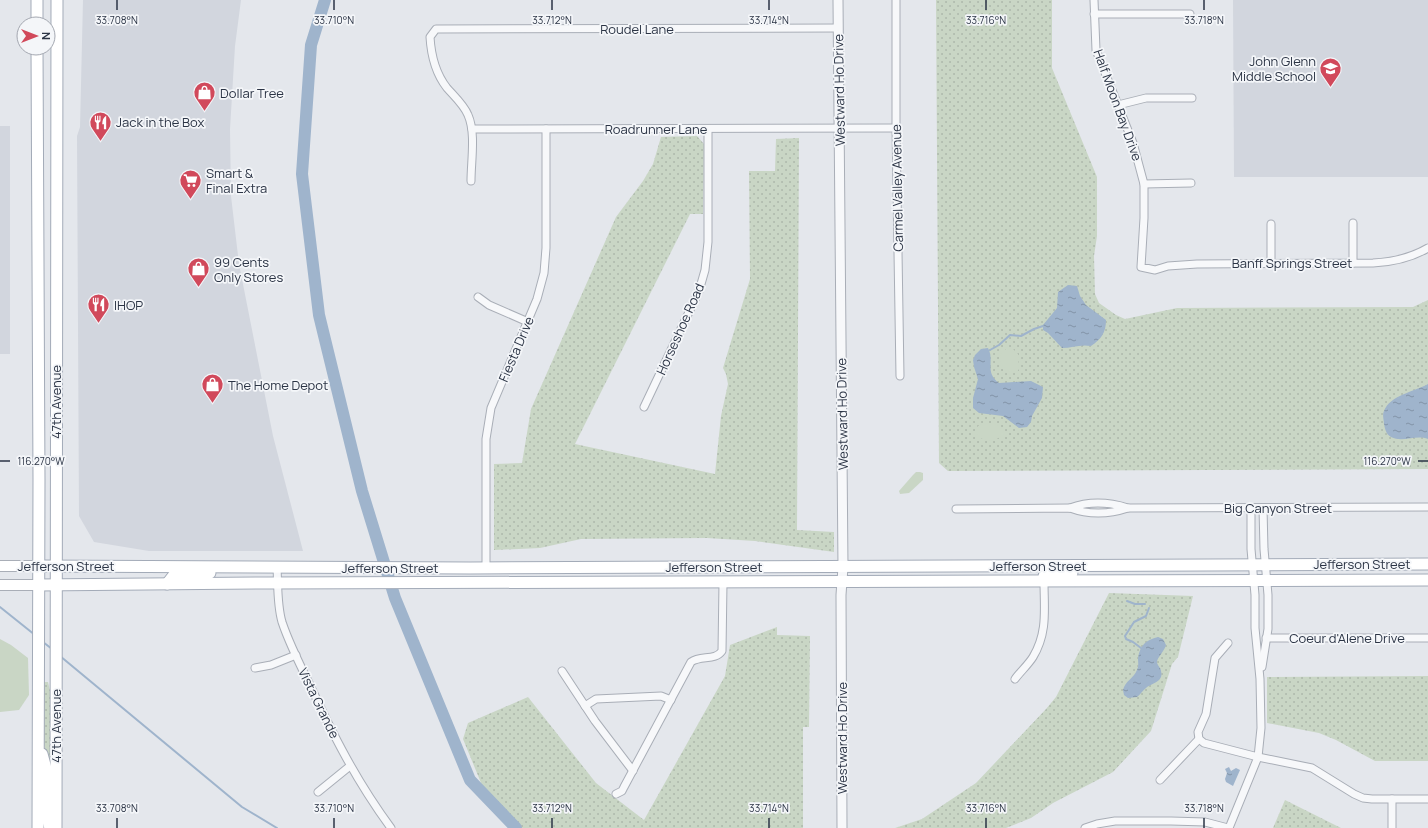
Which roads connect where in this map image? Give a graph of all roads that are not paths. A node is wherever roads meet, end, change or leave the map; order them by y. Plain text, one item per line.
1 (37, 0) edge
2 (57, 0) edge
3 (838, 0) edge
4 (896, 0) edge
5 (1094, 0) edge
6 (1094, 14) junction
7 (1190, 14) dead end
8 (37, 16) edge
9 (838, 28) junction
10 (37, 56) edge
11 (1192, 98) dead end
12 (1118, 105) junction
13 (839, 128) junction
14 (896, 128) junction
15 (472, 129) junction
16 (546, 129) junction
17 (708, 129) junction
18 (38, 179) junction
19 (57, 181) junction
20 (471, 181) dead end
21 (1191, 183) dead end
22 (1144, 184) junction
23 (1353, 223) dead end
24 (1271, 224) dead end
25 (1428, 248) edge
26 (1354, 263) junction
27 (1270, 264) junction
28 (1155, 270) joint
29 (478, 297) dead end
30 (528, 322) junction
31 (900, 376) dead end
32 (644, 407) dead end
33 (1428, 507) edge
34 (1251, 508) junction
35 (1263, 508) junction
36 (956, 509) dead end
37 (1428, 564) edge
38 (1128, 565) junction
39 (1252, 565) junction
40 (1265, 565) junction
41 (0, 566) edge
42 (39, 566) junction
43 (56, 566) junction
44 (232, 567) junction
45 (791, 567) junction
46 (843, 567) junction
47 (277, 568) junction
48 (486, 568) junction
49 (1254, 580) junction
50 (1266, 580) junction
51 (1428, 580) edge
52 (1044, 581) junction
53 (722, 582) junction
54 (842, 582) junction
55 (278, 583) junction
56 (167, 584) junction
57 (0, 585) edge
58 (38, 585) junction
59 (56, 585) junction
60 (1266, 638) junction
61 (1428, 638) edge
62 (1228, 643) dead end
63 (296, 655) junction
64 (255, 668) dead end
65 (562, 671) dead end
66 (1014, 679) dead end
67 (1260, 679) junction
68 (671, 700) junction
69 (585, 706) junction
70 (1199, 739) junction
71 (38, 740) junction
72 (1258, 757) junction
73 (350, 766) junction
74 (633, 771) junction
75 (1160, 780) dead end
76 (318, 792) dead end
77 (616, 794) dead end
78 (1392, 799) junction
79 (1428, 799) edge
80 (1090, 827) edge
81 (38, 828) edge
82 (50, 828) edge
83 (56, 828) edge
84 (391, 828) edge
85 (842, 828) edge
86 (1229, 828) edge
87 (1392, 828) edge

1 - 8 main road
2 - 19 main road, 47th Avenue
3 - 9 street, Westward Ho Drive
4 - 14 street, Carmel Valley Avenue
5 - 6 street, Half Moon Bay Drive
6 - 7 street
6 - 12 street, Half Moon Bay Drive
9 - 13 street, Westward Ho Drive
9 - 15 street, Roudel Lane
10 - 18 main road, 47th Avenue
11 - 12 street
12 - 22 street, Half Moon Bay Drive
13 - 14 street, Roadrunner Lane
13 - 17 street, Roadrunner Lane
13 - 46 street, Westward Ho Drive
14 - 31 street, Carmel Valley Avenue
15 - 16 street, Roadrunner Lane
15 - 20 street
16 - 17 street, Roadrunner Lane
16 - 30 street, Fiesta Drive
17 - 32 street, Horseshoe Road
18 - 19 main road
18 - 42 main road, 47th Avenue
19 - 43 main road, 47th Avenue
21 - 22 street
22 - 28 street, Half Moon Bay Drive
23 - 26 street
24 - 27 street
25 - 26 street, Banff Springs Street
26 - 27 street, Banff Springs Street
27 - 28 street, Banff Springs Street
29 - 30 street
30 - 48 street, Fiesta Drive
33 - 35 street, Big Canyon Street
34 - 35 street, Big Canyon Street
34 - 36 street, Big Canyon Street
34 - 39 street
35 - 40 street
37 - 40 main road, Jefferson Street
38 - 39 main road, Jefferson Street
38 - 46 main road, Jefferson Street
38 - 52 main road
39 - 40 main road, Jefferson Street
39 - 49 street
40 - 50 street
41 - 42 main road, Jefferson Street
42 - 43 main road, Jefferson Street
42 - 58 main road, 47th Avenue
43 - 44 main road, Jefferson Street
43 - 59 main road, 47th Avenue
44 - 47 main road, Jefferson Street
44 - 56 main road
45 - 46 main road, Jefferson Street
45 - 48 main road, Jefferson Street
45 - 53 main road
46 - 54 street, Westward Ho Drive
47 - 48 main road, Jefferson Street
47 - 55 street, Vista Grande
49 - 50 main road, Jefferson Street
49 - 52 main road, Jefferson Street
49 - 67 street
50 - 51 main road, Jefferson Street
50 - 60 street
52 - 54 main road, Jefferson Street
52 - 66 street
53 - 54 main road, Jefferson Street
53 - 55 main road, Jefferson Street
53 - 68 street
54 - 85 street, Westward Ho Drive
55 - 56 main road, Jefferson Street
55 - 63 street, Vista Grande
56 - 59 main road, Jefferson Street
57 - 58 main road, Jefferson Street
58 - 59 main road, Jefferson Street
58 - 71 main road, 47th Avenue
59 - 83 main road, 47th Avenue
60 - 61 street, Coeur d'Alene Drive
60 - 67 street
62 - 70 street
63 - 64 street
63 - 73 street, Vista Grande
65 - 69 street
67 - 72 street
68 - 69 street
68 - 74 street
69 - 74 street
70 - 72 street
70 - 75 street
71 - 81 main road, 47th Avenue
71 - 82 main road
72 - 78 street
72 - 86 street
73 - 76 street
73 - 84 street, Vista Grande
74 - 77 street
78 - 79 street
78 - 87 street
80 - 86 street

